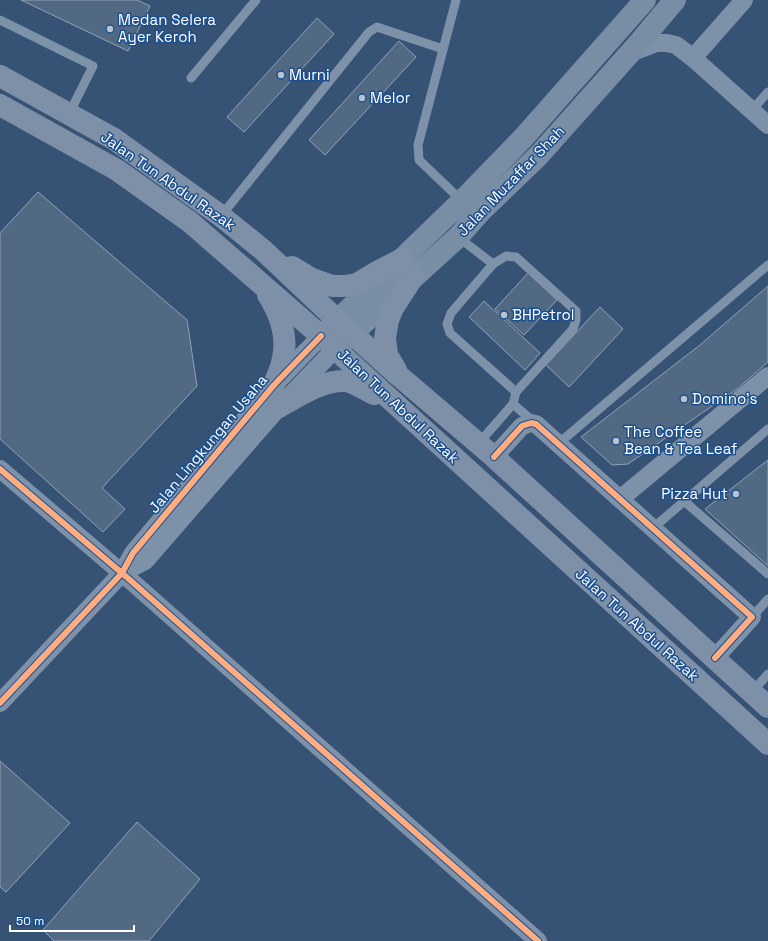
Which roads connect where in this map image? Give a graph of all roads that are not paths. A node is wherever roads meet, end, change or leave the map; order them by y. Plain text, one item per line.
1 (256, 0) edge
2 (456, 0) edge
3 (645, 0) edge
4 (675, 0) edge
5 (744, 0) edge
6 (0, 20) edge
7 (443, 49) junction
8 (630, 53) junction
9 (693, 58) junction
10 (0, 76) edge
11 (191, 78) dead end
12 (768, 92) edge
13 (0, 105) edge
14 (752, 110) junction
15 (69, 114) junction
16 (768, 125) edge
17 (462, 201) junction
18 (221, 216) junction
19 (458, 237) junction
20 (263, 250) junction
21 (493, 264) junction
22 (768, 265) edge
23 (408, 268) junction
24 (260, 283) junction
25 (344, 327) junction
26 (328, 342) junction
27 (398, 375) junction
28 (768, 376) edge
29 (274, 385) junction
30 (516, 392) junction
31 (513, 404) junction
32 (279, 407) junction
33 (412, 420) junction
34 (536, 424) junction
35 (768, 429) edge
36 (558, 444) junction
37 (486, 450) junction
38 (0, 469) edge
39 (620, 499) junction
40 (684, 501) junction
41 (653, 528) junction
42 (122, 573) junction
43 (768, 574) edge
44 (768, 599) edge
45 (752, 617) junction
46 (715, 658) junction
47 (768, 674) edge
48 (752, 692) junction
49 (0, 703) edge
50 (768, 707) edge
51 (768, 744) edge
52 (538, 941) edge

1 - 11 lane
2 - 7 lane
3 - 17 main road, Jalan Muzaffar Shah
4 - 8 main road, Jalan Muzaffar Shah
5 - 9 street
6 - 15 lane
7 - 17 lane
7 - 18 lane
8 - 9 street
8 - 19 main road, Jalan Muzaffar Shah
9 - 14 street
10 - 15 highway, Jalan Tun Abdul Razak
12 - 14 lane
13 - 24 highway, Jalan Tun Abdul Razak
14 - 16 street
15 - 18 highway, Jalan Tun Abdul Razak
17 - 23 main road, Jalan Muzaffar Shah
18 - 20 highway, Jalan Tun Abdul Razak
19 - 21 lane
19 - 23 main road, Jalan Muzaffar Shah
20 - 23 highway
20 - 25 highway, Jalan Tun Abdul Razak
21 - 30 lane
21 - 30 lane
22 - 36 lane
23 - 25 main road, Jalan Muzaffar Shah
23 - 27 highway
24 - 26 highway, Jalan Tun Abdul Razak
24 - 29 highway
25 - 26 main road, Jalan Muzaffar Shah
25 - 27 highway, Jalan Tun Abdul Razak
26 - 29 street, Jalan Lingkungan Usaha
26 - 32 street, Jalan Lingkungan Usaha
26 - 33 highway, Jalan Tun Abdul Razak
27 - 37 highway, Jalan Tun Abdul Razak
28 - 39 street
29 - 42 street, Jalan Lingkungan Usaha
30 - 31 lane
31 - 34 lane
31 - 37 lane
32 - 33 highway
32 - 42 street, Jalan Lingkungan Usaha
33 - 51 highway, Jalan Tun Abdul Razak
34 - 36 street
34 - 37 street
35 - 40 lane
36 - 39 street
37 - 46 highway, Jalan Tun Abdul Razak
38 - 42 street
39 - 41 street
40 - 41 lane
40 - 43 lane
41 - 45 street
42 - 49 street
42 - 52 street
44 - 45 lane
45 - 46 street
46 - 48 highway, Jalan Tun Abdul Razak
47 - 48 lane
48 - 50 highway, Jalan Tun Abdul Razak

